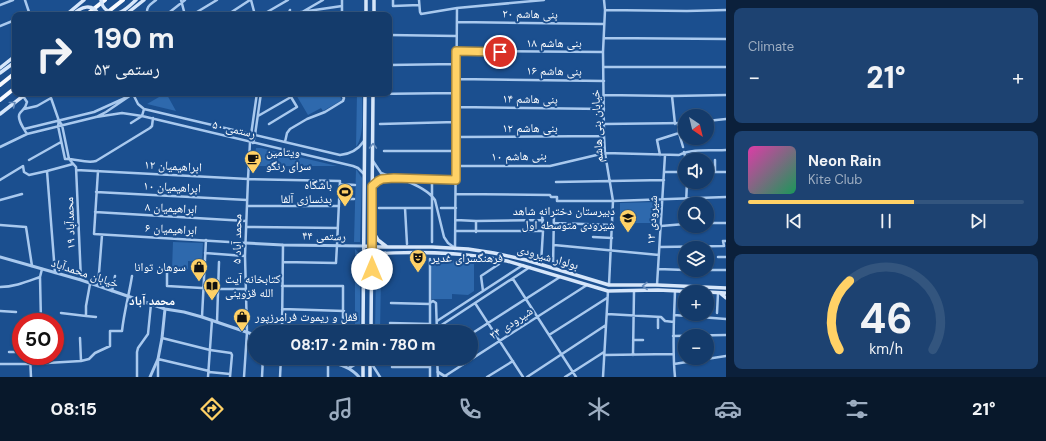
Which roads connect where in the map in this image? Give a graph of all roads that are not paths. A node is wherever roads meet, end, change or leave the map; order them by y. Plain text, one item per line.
1 (13, 0) edge
2 (26, 0) edge
3 (84, 0) edge
4 (101, 0) edge
5 (105, 0) edge
6 (123, 0) edge
7 (136, 0) edge
8 (144, 0) edge
9 (156, 0) edge
10 (185, 0) edge
11 (217, 0) edge
12 (250, 0) edge
13 (288, 0) edge
14 (322, 0) edge
15 (342, 0) edge
16 (366, 0) edge
17 (374, 0) edge
18 (393, 0) edge
19 (418, 0) edge
20 (544, 0) edge
21 (604, 0) edge
22 (181, 2) edge
23 (0, 5) edge
24 (419, 5) junction
25 (342, 6) junction
26 (457, 8) junction
27 (605, 10) junction
28 (726, 10) edge
29 (29, 12) edge
30 (70, 12) edge
31 (76, 12) edge
32 (90, 12) edge
33 (98, 12) edge
34 (108, 12) edge
35 (109, 12) edge
36 (122, 12) edge
37 (130, 12) edge
38 (146, 12) edge
39 (169, 12) edge
40 (184, 12) edge
41 (197, 12) edge
42 (232, 12) edge
43 (254, 12) edge
44 (268, 12) edge
45 (302, 12) joint
46 (342, 12) edge
47 (366, 12) edge
48 (374, 12) edge
49 (12, 21) edge
50 (456, 22) junction
51 (604, 24) junction
52 (0, 26) edge
53 (392, 35) edge
54 (456, 36) junction
55 (604, 38) junction
56 (726, 39) edge
57 (456, 51) junction
58 (603, 52) junction
59 (12, 58) edge
60 (12, 64) edge
61 (456, 64) junction
62 (392, 65) edge
63 (603, 67) junction
64 (726, 67) edge
65 (0, 68) edge
66 (0, 73) edge
67 (12, 75) edge
68 (456, 79) junction
69 (604, 81) junction
70 (0, 85) edge
71 (12, 91) edge
72 (456, 93) junction
73 (392, 94) edge
74 (604, 95) junction
75 (726, 95) edge
76 (22, 96) edge
77 (26, 96) edge
78 (128, 96) edge
79 (130, 96) edge
80 (135, 96) edge
81 (257, 96) edge
82 (261, 96) edge
83 (343, 96) edge
84 (365, 96) edge
85 (373, 96) edge
86 (672, 96) junction
87 (1, 100) edge
88 (456, 107) junction
89 (24, 109) junction
90 (144, 109) junction
91 (604, 109) junction
92 (0, 114) edge
93 (142, 116) junction
94 (258, 116) junction
95 (96, 117) junction
96 (153, 118) junction
97 (726, 118) edge
98 (714, 120) edge
99 (59, 121) junction
100 (456, 122) junction
101 (131, 123) dead end
102 (269, 124) dead end
103 (380, 124) dead end
104 (604, 124) junction
105 (676, 124) junction
106 (62, 125) junction
107 (58, 126) junction
108 (24, 129) junction
109 (678, 130) edge
110 (678, 133) edge
111 (27, 134) junction
112 (251, 134) junction
113 (255, 135) junction
114 (604, 136) junction
115 (456, 137) junction
116 (365, 140) junction
117 (61, 142) junction
118 (252, 142) junction
119 (285, 142) junction
120 (0, 147) edge
121 (726, 150) edge
122 (384, 151) dead end
123 (456, 151) junction
124 (684, 152) joint
125 (605, 153) junction
126 (340, 155) junction
127 (660, 155) junction
128 (665, 155) junction
129 (69, 159) junction
130 (29, 160) dead end
131 (715, 160) dead end
132 (373, 161) junction
133 (339, 162) junction
134 (75, 165) junction
135 (456, 166) junction
136 (76, 170) junction
137 (47, 171) junction
138 (98, 171) junction
139 (664, 172) junction
140 (678, 172) edge
141 (715, 172) joint
142 (726, 172) edge
143 (364, 174) junction
144 (394, 178) junction
145 (401, 178) junction
146 (248, 179) junction
147 (0, 180) edge
148 (432, 180) junction
149 (456, 180) junction
150 (664, 180) junction
151 (610, 181) junction
152 (556, 182) dead end
153 (340, 183) junction
154 (355, 185) dead end
155 (372, 186) junction
156 (96, 192) junction
157 (22, 194) dead end
158 (456, 194) junction
159 (432, 196) junction
160 (714, 198) edge
161 (726, 198) edge
162 (340, 199) junction
163 (354, 199) dead end
164 (678, 199) edge
165 (0, 200) edge
166 (247, 200) junction
167 (663, 200) junction
168 (613, 201) junction
169 (247, 206) junction
170 (339, 206) junction
171 (379, 208) dead end
172 (405, 208) junction
173 (432, 208) junction
174 (441, 208) dead end
175 (456, 208) junction
176 (95, 212) junction
177 (554, 212) dead end
178 (542, 213) dead end
179 (456, 220) junction
180 (543, 220) junction
181 (246, 221) junction
182 (476, 221) junction
183 (714, 223) edge
184 (726, 223) edge
185 (554, 224) junction
186 (0, 225) edge
187 (612, 225) junction
188 (678, 225) edge
189 (661, 226) junction
190 (246, 227) junction
191 (338, 228) junction
192 (372, 230) junction
193 (456, 231) junction
194 (543, 231) junction
195 (476, 232) junction
196 (364, 234) junction
197 (102, 235) junction
198 (372, 235) junction
199 (592, 236) dead end
200 (612, 238) junction
201 (206, 240) junction
202 (726, 241) edge
203 (432, 242) dead end
204 (246, 243) junction
205 (406, 244) dead end
206 (283, 245) junction
207 (337, 245) junction
208 (554, 245) junction
209 (364, 246) junction
210 (372, 247) junction
211 (387, 247) junction
212 (660, 247) junction
213 (456, 248) junction
214 (611, 250) junction
215 (205, 253) junction
216 (364, 253) junction
217 (386, 253) junction
218 (372, 254) junction
219 (659, 255) junction
220 (245, 256) junction
221 (0, 257) edge
222 (726, 257) edge
223 (718, 258) dead end
224 (430, 259) dead end
225 (219, 262) dead end
226 (283, 262) junction
227 (499, 264) dead end
228 (523, 265) junction
229 (541, 265) junction
230 (32, 266) junction
231 (530, 267) junction
232 (553, 268) junction
233 (42, 269) junction
234 (372, 269) junction
235 (658, 270) junction
236 (678, 270) edge
237 (714, 270) edge
238 (726, 270) edge
239 (55, 272) junction
240 (166, 272) dead end
241 (115, 276) dead end
242 (132, 276) dead end
243 (560, 276) junction
244 (40, 277) junction
245 (513, 279) junction
246 (81, 280) junction
247 (90, 284) junction
248 (587, 285) junction
249 (609, 285) junction
250 (658, 285) junction
251 (98, 286) junction
252 (282, 286) junction
253 (725, 287) edge
254 (0, 288) edge
255 (203, 288) junction
256 (219, 289) junction
257 (246, 289) junction
258 (112, 291) junction
259 (483, 291) junction
260 (608, 291) junction
261 (634, 291) junction
262 (676, 291) joint
263 (714, 293) edge
264 (719, 293) junction
265 (726, 293) edge
266 (128, 297) junction
267 (363, 298) junction
268 (608, 298) junction
269 (726, 298) edge
270 (526, 299) junction
271 (372, 300) junction
272 (391, 303) dead end
273 (475, 303) junction
274 (151, 304) junction
275 (430, 304) junction
276 (164, 309) junction
277 (282, 309) junction
278 (0, 311) edge
279 (344, 311) junction
280 (16, 312) dead end
281 (41, 313) edge
282 (64, 313) edge
283 (717, 313) dead end
284 (607, 314) junction
285 (634, 315) junction
286 (674, 315) junction
287 (86, 316) junction
288 (96, 317) dead end
289 (202, 317) junction
290 (537, 317) junction
291 (658, 317) junction
292 (726, 319) edge
293 (212, 320) junction
294 (437, 321) junction
295 (217, 322) junction
296 (674, 322) junction
297 (390, 323) dead end
298 (488, 323) junction
299 (430, 324) joint
300 (282, 325) edge
301 (343, 325) edge
302 (363, 325) edge
303 (371, 325) edge
304 (437, 325) edge
305 (442, 325) edge
306 (606, 325) junction
307 (658, 328) dead end
308 (478, 329) edge
309 (247, 332) junction
310 (549, 335) junction
311 (726, 335) edge
312 (673, 336) junction
313 (80, 338) dead end
314 (162, 338) junction
315 (633, 340) junction
316 (643, 340) dead end
317 (500, 341) junction
318 (210, 350) junction
319 (604, 353) junction
320 (561, 354) junction
321 (674, 354) junction
322 (633, 355) junction
323 (726, 356) edge
324 (158, 359) junction
325 (81, 361) junction
326 (513, 361) junction
327 (64, 362) edge
328 (0, 364) edge
329 (12, 364) edge
330 (674, 364) junction
331 (30, 365) edge
332 (263, 365) edge
333 (281, 365) edge
334 (328, 365) edge
335 (340, 365) edge
336 (354, 365) edge
337 (362, 365) edge
338 (370, 365) edge
339 (373, 365) edge
340 (437, 365) edge
341 (392, 367) dead end
342 (430, 367) joint
343 (349, 368) junction
344 (209, 372) junction
345 (438, 372) junction
346 (573, 372) junction
347 (230, 375) edge
348 (31, 377) edge
349 (137, 377) edge
350 (150, 377) edge
351 (158, 377) edge
352 (208, 377) edge
353 (244, 377) edge
354 (262, 377) edge
355 (280, 377) edge
356 (328, 377) edge
357 (359, 377) edge
358 (363, 377) edge
359 (370, 377) edge
360 (380, 377) edge
361 (430, 377) edge
362 (438, 377) edge
363 (445, 377) edge
364 (486, 377) edge
365 (523, 377) edge
366 (527, 377) edge
367 (565, 377) edge
368 (576, 377) edge
369 (603, 377) edge
370 (675, 377) edge

1 - 23 street
2 - 29 street
3 - 30 main road
4 - 35 main road, bridge
5 - 32 highway
6 - 34 highway
7 - 36 main road, bridge
8 - 37 main road
9 - 38 street
10 - 22 street
11 - 41 street
12 - 42 street
12 - 43 street
13 - 44 street
14 - 45 street
15 - 25 street
16 - 47 main road
17 - 48 main road
18 - 24 street
19 - 24 street
20 - 26 street
21 - 27 street, خیابان بنی هاشم
22 - 39 street
22 - 40 street
24 - 26 street
25 - 45 street
25 - 46 street
26 - 50 street
27 - 28 street
27 - 51 street, خیابان بنی هاشم
31 - 33 main road, bridge
49 - 52 street
50 - 51 street, بنی هاشم ۲۰
50 - 54 street
51 - 55 street, خیابان بنی هاشم
53 - 54 street
54 - 57 street
55 - 56 street
55 - 58 street, خیابان بنی هاشم
57 - 58 street, بنی هاشم ۱۸
57 - 61 street
58 - 63 street, خیابان بنی هاشم
59 - 65 main road
60 - 66 main road
61 - 62 street
61 - 68 street
63 - 64 street
63 - 69 street, خیابان بنی هاشم
67 - 70 highway
68 - 69 street, بنی هاشم ۱۶
68 - 72 street
69 - 74 street, خیابان بنی هاشم
71 - 87 highway
72 - 73 street
72 - 88 street
74 - 86 street
74 - 91 street, خیابان بنی هاشم
75 - 86 street
92 -> 76 main road
77 - 89 street
78 - 99 street
79 - 95 street
80 - 90 street
81 - 112 street
82 - 94 street
83 - 119 street
84 - 116 main road
132 -> 85 main road
86 - 105 street
88 - 91 street, بنی هاشم ۱۴
88 - 100 street
89 - 99 street
89 - 108 street
90 - 93 street
90 - 112 street, رستمی ۵۰
91 - 104 street, خیابان بنی هاشم
93 - 95 street, رستمی ۵۰
93 - 96 street, رستمی ۵۰
93 - 101 street
94 - 102 street
94 - 113 street
95 - 106 street
96 - 118 street, رستمی ۵۰
96 - 129 street
97 - 98 street
99 - 106 street
99 - 107 street
99 - 108 street
100 - 103 street
100 - 115 street
104 - 105 street
104 - 114 street, خیابان بنی هاشم
105 - 109 street
106 - 107 street
106 - 129 street
107 - 111 street
107 - 117 street
108 - 111 street
110 - 127 street
111 - 120 street
112 - 113 street, رستمی ۵۰
112 - 118 street
113 - 118 street
113 - 119 street, رستمی ۵۰
114 - 115 street, بنی هاشم ۱۲
114 - 125 street, خیابان بنی هاشم
115 - 123 street
116 - 126 street
116 - 143 main road
117 - 129 street
117 - 130 street
118 - 133 street, رستمی ۵۰
118 - 146 street, محمد آباد ۵
119 - 126 street, رستمی ۵۰
121 - 124 street, بنی هاشم ۱۰
122 - 123 street
123 - 135 street
124 - 128 street, بنی هاشم ۱۰
125 - 127 street, بنی هاشم ۱۰
125 - 135 street, بنی هاشم ۱۰
125 - 151 street, خیابان بنی هاشم
126 - 133 street
127 - 128 street, بنی هاشم ۱۰
128 - 139 street, شیرودی ۱۳
129 - 134 street
131 - 141 street
132 - 144 street
132 - 155 main road
133 - 143 street, رستمی ۵۰
134 - 136 street, محمدآباد ۱۹
134 - 137 street
135 - 149 street
136 - 138 street, ابراهیمیان ۱۲
136 - 246 street, محمدآباد ۱۹
137 - 147 street
137 - 239 street
138 - 146 street, ابراهیمیان ۱۲
138 - 156 street
139 - 140 street
139 - 150 street, شیرودی ۱۳
141 - 142 street
143 - 196 main road
144 - 145 street
144 - 155 street
145 - 148 street
145 - 159 street
146 - 153 street, ابراهیمیان ۱۲
146 - 166 street, محمد آباد ۵
148 - 149 street
148 - 159 street
149 - 158 street
150 - 151 street
150 - 167 street, شیرودی ۱۳
151 - 152 street
151 - 168 street, خیابان بنی هاشم
153 - 154 street, ابراهیمیان ۱۲
153 - 162 street
155 - 192 main road
156 - 166 street, ابراهیمیان ۱۰
156 - 176 street
157 - 165 street
158 - 168 street
158 - 175 street
159 - 173 street
159 - 213 street
160 - 161 street
162 - 163 street
162 - 170 street
164 - 167 street
166 - 169 street, محمد آباد ۵
167 - 168 street
167 - 189 street, شیرودی ۱۳
168 - 187 street, خیابان بنی هاشم
169 - 170 street
169 - 181 street, محمد آباد ۵
170 - 191 street
171 - 172 street
172 - 173 street
172 - 205 street
173 - 203 street
174 - 175 street
175 - 179 street
176 - 181 street, ابراهیمیان ۸
176 - 197 street, ابراهیمیان ۶
177 - 185 street
178 - 180 street
179 - 182 street
179 - 193 street
180 - 182 street
180 - 194 street
181 - 190 street, محمد آباد ۵
182 - 195 street
183 - 184 street
185 - 187 street
185 - 208 street
186 - 230 street
187 - 200 street, خیابان بنی هاشم
188 - 189 street
189 - 212 street, شیرودی ۱۳
190 - 191 street
190 - 204 street, محمد آباد ۵
191 - 207 street
192 - 198 main road
192 - 211 main road
193 - 195 street
193 - 213 street
194 - 195 street
194 - 229 street
196 - 198 main road
196 - 209 main road
197 - 201 street, ابراهیمیان ۶
197 - 251 street
198 - 210 main road
199 - 200 street
200 - 214 street, خیابان بنی هاشم
201 - 204 street, ابراهیمیان ۶
201 - 215 street
202 - 212 street
204 - 206 street, رستمی ۴۴
204 - 220 street, محمد آباد ۵
206 - 207 street, رستمی ۴۴
206 - 226 street
207 - 209 street, رستمی ۴۴
207 - 226 street
208 - 214 street
208 - 232 street
209 - 210 main road, بولوار شیرودی
209 - 216 main road
210 - 211 main road, بولوار شیرودی
210 - 218 main road
211 - 213 main road, بولوار شیرودی
212 - 219 street, شیرودی ۱۳
213 - 229 main road, بولوار شیرودی
214 - 219 street
214 - 249 street, خیابان بنی هاشم
215 - 220 street
215 - 255 street
216 - 218 main road, بولوار شیرودی
216 - 267 main road
217 - 218 main road, بولوار شیرودی
217 - 228 main road, بولوار شیرودی
217 - 234 main road
218 - 234 main road
219 - 235 street, شیرودی ۱۳
220 - 257 street, محمد آباد ۵
221 - 230 street, خیابان محمدآباد
222 - 223 street
224 - 275 street
225 - 256 street
226 - 252 street
227 - 259 street
228 - 231 main road, بولوار شیرودی
228 - 259 street
229 - 232 main road, بولوار شیرودی
230 - 233 street, خیابان محمدآباد
231 - 243 main road, بولوار شیرودی
231 - 245 street
232 - 249 main road, بولوار شیرودی
233 - 239 street, خیابان محمدآباد
233 - 244 street
234 - 271 main road
235 - 236 street
235 - 250 street, شیرودی ۱۳
237 - 238 street
239 - 246 street, خیابان محمدآباد
240 - 255 street
241 - 258 street
242 - 266 street
243 - 248 main road, بولوار شیرودی
243 - 270 street
244 - 254 street
244 - 281 street
245 - 270 street
245 - 273 street
246 - 247 street, خیابان محمدآباد
247 - 251 street, خیابان محمدآباد
247 - 287 street
248 - 260 main road, بولوار شیرودی
248 - 290 street, شیرودی ۲۴
250 -> 249 main road, بولوار شیرودی
250 - 253 main road, بولوار شیرودی
251 - 258 street, خیابان محمدآباد
252 - 277 street
252 - 279 street
255 - 256 street
255 - 289 street
256 - 257 street
256 - 295 street
257 - 309 street, محمد آباد ۵
258 - 266 street, خیابان محمدآباد
259 - 294 street
260 - 261 main road, بولوار شیرودی
260 - 268 street
261 - 262 main road, بولوار شیرودی
261 - 285 street
262 - 286 street
263 - 264 main road
264 - 265 main road
264 - 269 main road
264 - 283 street
266 - 274 street, خیابان محمدآباد
266 - 325 street
267 - 271 main road
267 - 302 main road
268 - 284 street
268 - 310 street
270 - 290 street
270 - 298 street
271 - 303 main road
272 - 275 street
273 - 298 street
273 - 305 street
274 - 276 street, خیابان محمدآباد
274 - 349 street
275 - 294 street
275 - 299 street
276 - 289 street, خیابان محمدآباد
276 - 314 street
277 - 279 street
277 - 300 street
278 - 280 street
279 - 301 street
282 - 287 street
284 - 285 street
284 - 306 street
285 - 291 street
285 - 315 street
286 - 292 street
286 - 296 street
287 - 288 street
289 - 293 street, خیابان محمدآباد
290 - 310 street
290 - 317 street, شیرودی ۲۴
291 - 296 street
291 - 307 street
293 - 295 street, خیابان محمدآباد
293 - 318 street
294 - 304 street
295 - 309 street, خیابان محمدآباد
296 - 312 street
297 - 299 street
298 - 308 street
298 - 317 street
306 - 319 street
306 - 320 street
309 - 353 street, محمد آباد ۵
310 - 320 street
311 - 312 street
312 - 321 street
313 - 325 street
314 - 318 street
314 - 324 street
315 - 316 street
315 - 322 street
317 - 326 street
317 - 363 street, شیرودی ۲۴
318 - 344 street
318 - 347 street
319 - 322 street
319 - 346 street
319 - 369 street
320 - 346 street
320 - 366 street
321 - 322 street
321 - 330 street
323 - 330 street
324 - 344 street
324 - 350 street
324 - 351 street
325 - 327 street
326 - 364 street
326 - 365 street
328 - 329 street
330 - 370 street
331 - 348 street
332 - 354 street
333 - 355 street
334 - 356 street
335 - 343 street
336 - 343 street
337 - 358 main road
338 - 359 main road
339 - 360 street
340 - 345 street
341 - 342 street
342 - 361 street
343 - 357 street
344 - 347 street
344 - 352 street
345 - 362 street
345 - 363 street
346 - 367 street
346 - 368 street

